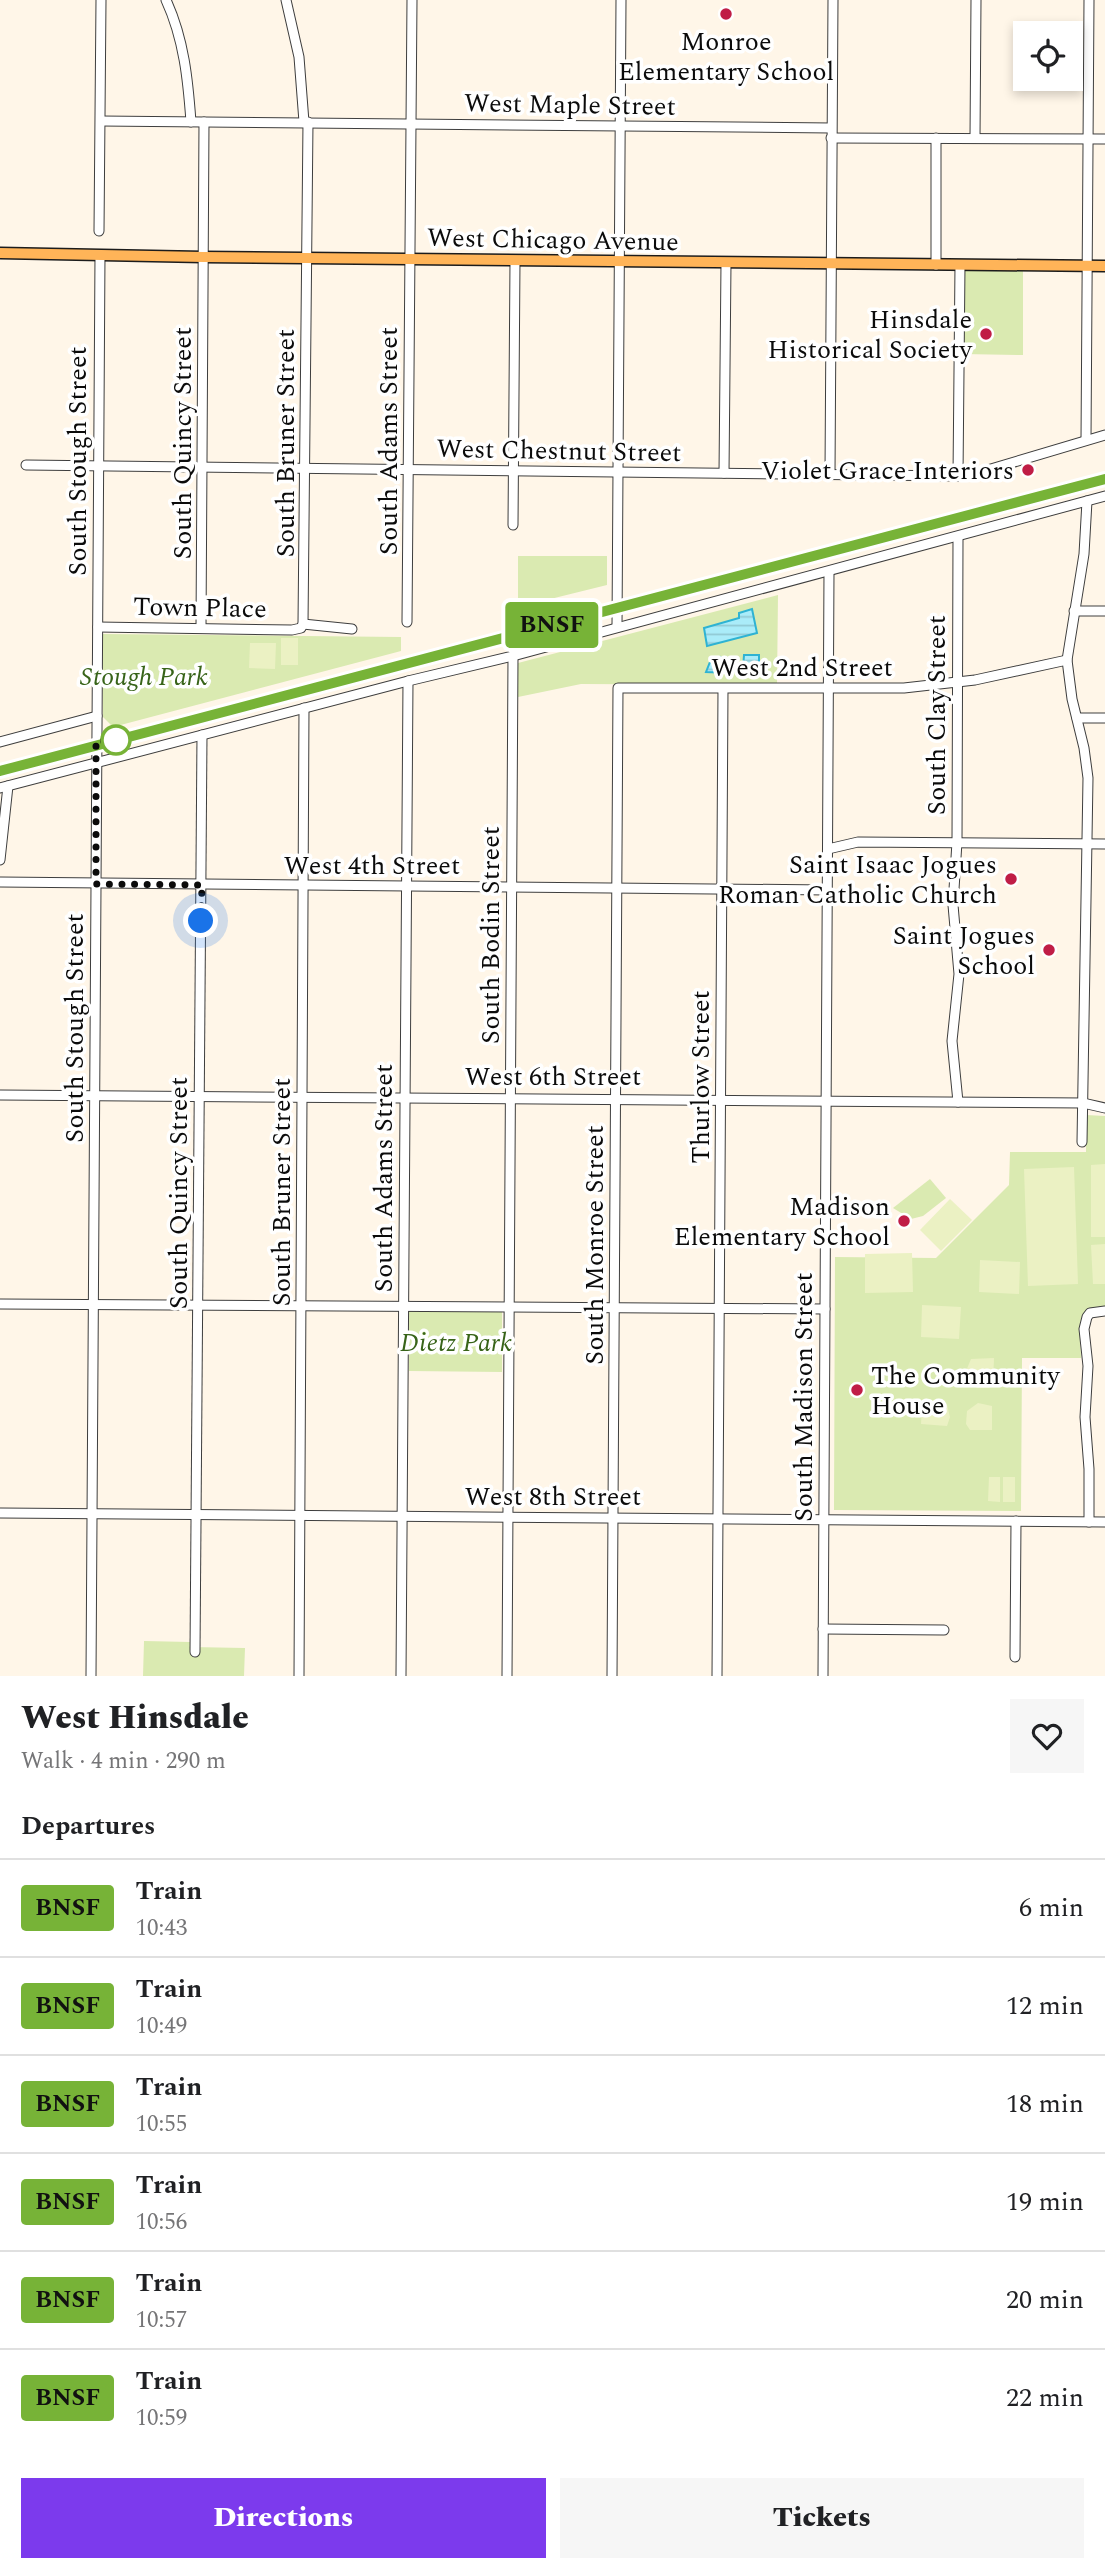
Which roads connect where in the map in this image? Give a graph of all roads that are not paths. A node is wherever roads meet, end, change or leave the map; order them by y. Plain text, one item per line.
1 (101, 0) edge
2 (166, 0) edge
3 (286, 0) edge
4 (412, 0) edge
5 (621, 0) edge
6 (833, 0) edge
7 (976, 0) edge
8 (1088, 0) edge
9 (101, 121) junction
10 (191, 122) junction
11 (204, 122) junction
12 (306, 122) junction
13 (411, 123) junction
14 (621, 125) junction
15 (831, 133) junction
16 (936, 138) junction
17 (975, 138) junction
18 (1088, 139) junction
19 (1105, 139) edge
20 (99, 231) dead end
21 (5, 253) edge
22 (100, 255) junction
23 (203, 257) junction
24 (307, 259) junction
25 (410, 260) junction
26 (515, 261) junction
27 (621, 262) junction
28 (726, 263) junction
29 (831, 264) junction
30 (936, 265) junction
31 (960, 265) junction
32 (1087, 266) junction
33 (1105, 266) edge
34 (1105, 435) edge
35 (1086, 440) junction
36 (26, 465) dead end
37 (97, 466) junction
38 (204, 467) junction
39 (305, 468) junction
40 (409, 469) junction
41 (513, 470) junction
42 (619, 472) junction
43 (724, 473) junction
44 (830, 475) junction
45 (958, 476) junction
46 (1105, 496) edge
47 (1087, 501) junction
48 (513, 525) dead end
49 (958, 538) junction
50 (829, 572) junction
51 (1074, 611) junction
52 (1105, 611) edge
53 (407, 622) dead end
54 (302, 626) junction
55 (617, 626) junction
56 (98, 627) junction
57 (201, 628) junction
58 (352, 629) dead end
59 (513, 656) junction
60 (1067, 660) junction
61 (408, 681) junction
62 (958, 682) junction
63 (618, 688) joint
64 (723, 689) junction
65 (829, 690) junction
66 (304, 708) junction
67 (97, 716) junction
68 (1077, 718) junction
69 (1105, 718) edge
70 (202, 735) junction
71 (0, 742) edge
72 (96, 764) junction
73 (4, 787) edge
74 (957, 842) junction
75 (1086, 844) junction
76 (1105, 844) edge
77 (828, 849) junction
78 (0, 860) edge
79 (0, 883) edge
80 (96, 884) junction
81 (202, 885) junction
82 (304, 886) junction
83 (406, 886) junction
84 (512, 887) junction
85 (617, 888) junction
86 (722, 889) junction
87 (827, 890) junction
88 (95, 1094) junction
89 (0, 1095) edge
90 (200, 1095) junction
91 (303, 1096) junction
92 (405, 1097) junction
93 (510, 1097) junction
94 (616, 1098) junction
95 (721, 1099) junction
96 (826, 1101) junction
97 (958, 1102) junction
98 (1083, 1103) junction
99 (1105, 1108) edge
100 (1082, 1142) dead end
101 (0, 1304) edge
102 (93, 1304) junction
103 (199, 1305) junction
104 (301, 1306) junction
105 (404, 1306) junction
106 (509, 1307) junction
107 (614, 1308) junction
108 (720, 1308) junction
109 (825, 1309) junction
110 (1105, 1311) edge
111 (0, 1513) edge
112 (92, 1514) junction
113 (197, 1515) junction
114 (300, 1516) junction
115 (402, 1516) junction
116 (508, 1517) junction
117 (613, 1518) junction
118 (718, 1518) junction
119 (824, 1520) junction
120 (1016, 1521) junction
121 (1088, 1522) junction
122 (1105, 1522) edge
123 (823, 1629) junction
124 (944, 1630) dead end
125 (195, 1652) dead end
126 (1015, 1657) dead end
127 (91, 1676) edge
128 (299, 1676) edge
129 (401, 1676) edge
130 (507, 1676) edge
131 (612, 1676) edge
132 (717, 1676) edge
133 (823, 1676) edge

1 - 9 street
2 - 10 street
3 - 12 street, South Bruner Street
4 - 13 street, South Adams Street
5 - 14 street
6 - 15 street
7 - 17 street
8 - 18 street
9 - 10 street, West Maple Street
9 - 20 street
10 - 11 street, West Maple Street
11 - 12 street, West Maple Street
11 - 23 street, South Quincy Street
12 - 13 street, West Maple Street
12 - 24 street, South Bruner Street
13 - 14 street, West Maple Street
13 - 25 street, South Adams Street
14 - 15 street, West Maple Street
14 - 27 street
15 - 16 street, West Maple Street
15 - 29 street
16 - 17 street, West Maple Street
16 - 30 street
17 - 18 street, West Maple Street
18 - 19 street, West Maple Street
18 - 32 street
21 - 22 main road, West Chicago Avenue
22 - 23 main road, West Chicago Avenue
22 - 37 street, South Stough Street
23 - 24 main road, West Chicago Avenue
23 - 38 street, South Quincy Street
24 - 25 main road, West Chicago Avenue
24 - 39 street, South Bruner Street
25 - 26 main road, West Chicago Avenue
25 - 40 street, South Adams Street
26 - 27 main road, West Chicago Avenue
26 - 41 street
27 - 28 main road, West Chicago Avenue
27 - 42 street
28 - 29 main road, West Chicago Avenue
28 - 43 street
29 - 30 main road, West Chicago Avenue
29 - 44 street
30 - 31 main road, West Chicago Avenue
31 - 32 main road, West Chicago Avenue
31 - 45 street
32 - 33 main road, West Chicago Avenue
32 - 35 street
34 - 35 street, West Chestnut Street
35 - 45 street, West Chestnut Street
36 - 37 street, West Chestnut Street
37 - 38 street, West Chestnut Street
37 - 56 street, South Stough Street
38 - 39 street, West Chestnut Street
38 - 57 street, South Quincy Street
39 - 40 street, West Chestnut Street
39 - 54 street, South Bruner Street
40 - 41 street, West Chestnut Street
40 - 53 street, South Adams Street
41 - 42 street, West Chestnut Street
41 - 48 street
42 - 43 street, West Chestnut Street
42 - 55 street
43 - 44 street, West Chestnut Street
44 - 45 street, West Chestnut Street
46 - 47 street
47 - 49 street
47 - 51 street
49 - 50 street
49 - 62 street, South Clay Street
50 - 55 street
50 - 65 street, South Madison Street
51 - 52 street
51 - 60 street
54 - 57 street, Town Place
54 - 58 street, Town Place
55 - 59 street
56 - 57 street, Town Place
56 - 67 street, South Stough Street
59 - 61 street
59 - 84 street, South Bodin Street
60 - 62 street, West 2nd Street
60 - 68 street
61 - 66 street
61 - 83 street, South Adams Street
62 - 65 street, West 2nd Street
62 - 74 street, South Clay Street
63 - 64 street, West 2nd Street
63 - 85 street, South Monroe Street
64 - 65 street, West 2nd Street
64 - 86 street, Thurlow Street
65 - 77 street, South Madison Street
66 - 70 street
66 - 82 street, South Bruner Street
67 - 71 street
67 - 72 street, South Stough Street
68 - 69 street
68 - 75 street
70 - 72 street
70 - 81 street, South Quincy Street
72 - 73 street
72 - 80 street, South Stough Street
73 - 78 street
74 - 75 street
74 - 77 street
74 - 97 street, South Clay Street
75 - 76 street
75 - 98 street
77 - 87 street, South Madison Street
79 - 80 street, West 4th Street
80 - 81 street, West 4th Street
80 - 88 street, South Stough Street
81 - 82 street, West 4th Street
81 - 90 street, South Quincy Street
82 - 83 street, West 4th Street
82 - 91 street, South Bruner Street
83 - 84 street, West 4th Street
83 - 92 street, South Adams Street
84 - 85 street, West 4th Street
84 - 93 street, South Bodin Street
85 - 86 street, West 4th Street
85 - 94 street, South Monroe Street
86 - 87 street, West 4th Street
86 - 95 street, Thurlow Street
87 - 96 street, South Madison Street
88 - 89 street, West 6th Street
88 - 90 street, West 6th Street
88 - 102 street, South Stough Street
90 - 91 street, West 6th Street
90 - 103 street, South Quincy Street
91 - 92 street, West 6th Street
91 - 104 street, South Bruner Street
92 - 93 street, West 6th Street
92 - 105 street, South Adams Street
93 - 94 street, West 6th Street
93 - 106 street, South Bodin Street
94 - 95 street, West 6th Street
94 - 107 street, South Monroe Street
95 - 96 street, West 6th Street
95 - 108 street, Thurlow Street
96 - 97 street, West 6th Street
96 - 109 street, South Madison Street
97 - 98 street, West 6th Street
98 - 99 street, West 6th Street
98 - 100 street
101 - 102 street
102 - 103 street
102 - 112 street, South Stough Street
103 - 104 street
103 - 113 street, South Quincy Street
104 - 105 street
104 - 114 street, South Bruner Street
105 - 106 street
105 - 115 street, South Adams Street
106 - 107 street
106 - 116 street, South Bodin Street
107 - 108 street
107 - 117 street, South Monroe Street
108 - 109 street
108 - 118 street, Thurlow Street
109 - 119 street, South Madison Street
110 - 121 street
111 - 112 street, West 8th Street
112 - 113 street, West 8th Street
112 - 127 street, South Stough Street
113 - 114 street, West 8th Street
113 - 125 street, South Quincy Street
114 - 115 street, West 8th Street
114 - 128 street, South Bruner Street
115 - 116 street, West 8th Street
115 - 129 street, South Adams Street
116 - 117 street, West 8th Street
116 - 130 street, South Bodin Street
117 - 118 street, West 8th Street
117 - 131 street, South Monroe Street
118 - 119 street, West 8th Street
118 - 132 street, Thurlow Street
119 - 120 street, West 8th Street
119 - 123 street, South Madison Street
120 - 121 street, West 8th Street
120 - 126 street
121 - 122 street, West 8th Street
123 - 124 street
123 - 133 street, South Madison Street

